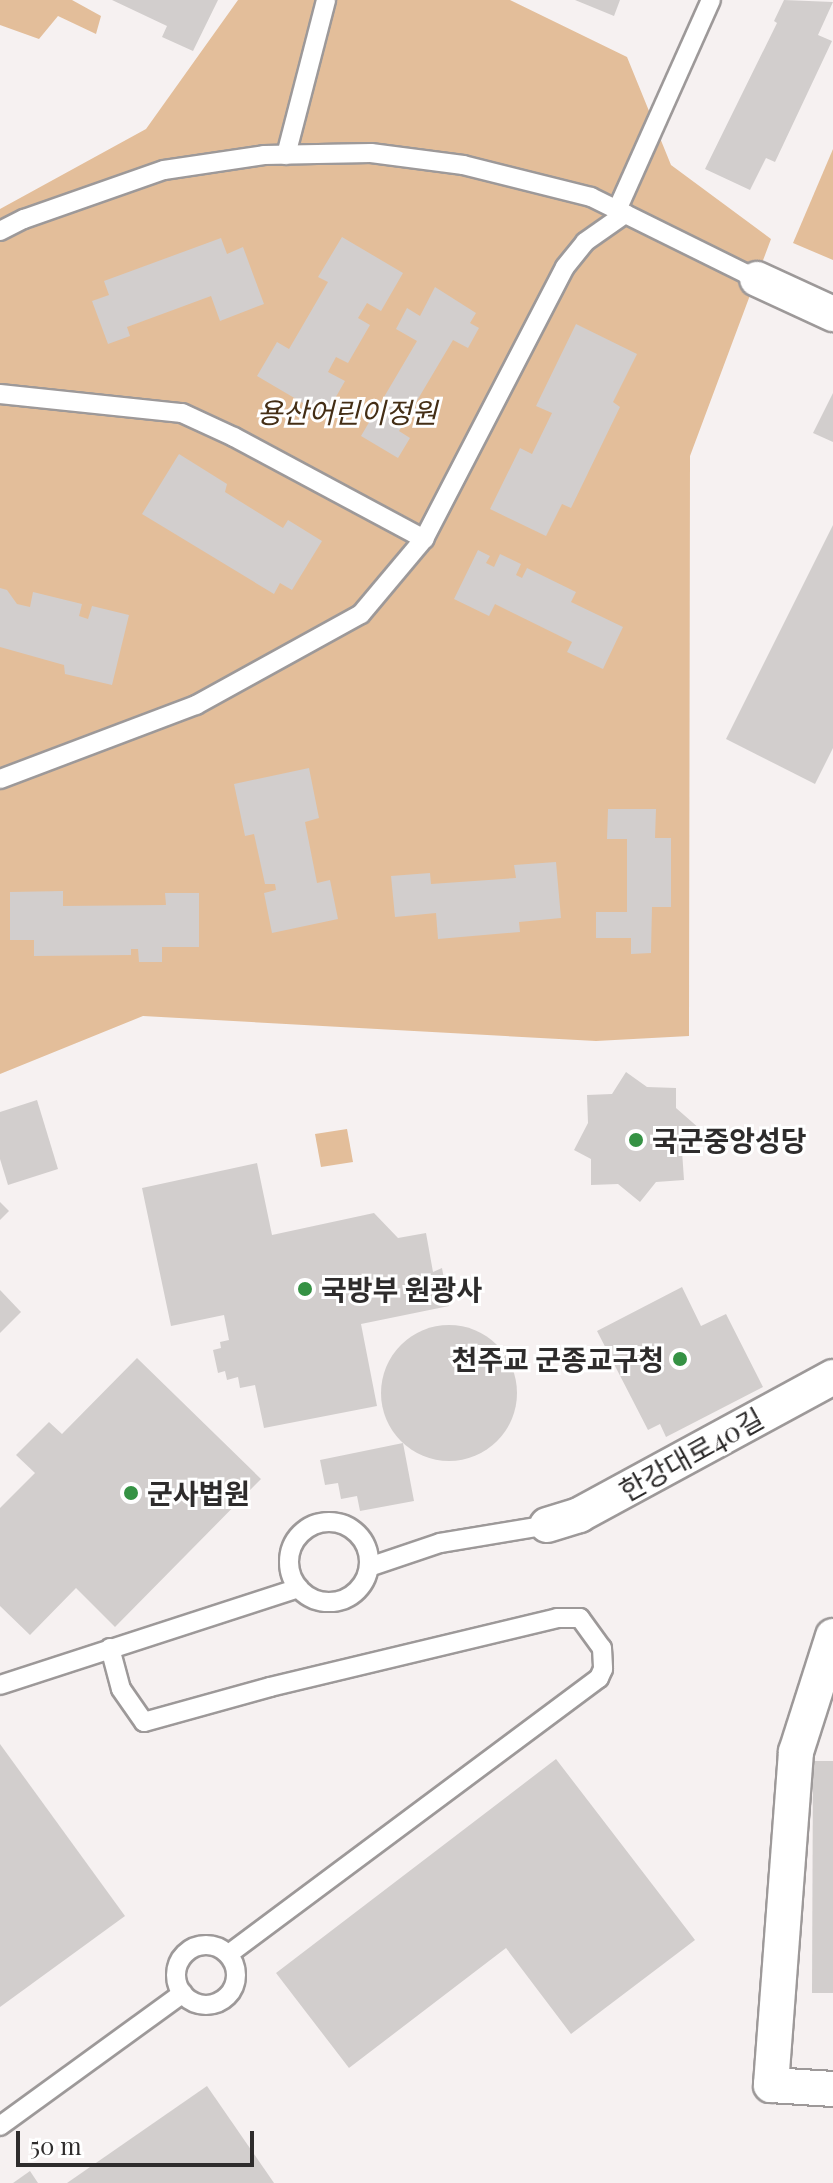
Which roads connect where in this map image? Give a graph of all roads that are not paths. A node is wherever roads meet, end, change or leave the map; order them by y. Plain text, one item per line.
1 (326, 0) edge
2 (711, 0) edge
3 (286, 155) junction
4 (621, 212) junction
5 (0, 231) edge
6 (757, 279) joint
7 (833, 314) edge
8 (0, 394) edge
9 (424, 539) junction
10 (0, 779) edge
11 (833, 1377) edge
12 (547, 1525) joint
13 (369, 1567) junction
14 (299, 1588) junction
15 (833, 1636) edge
16 (110, 1648) junction
17 (0, 1685) edge
18 (229, 1954) junction
19 (183, 1993) junction
20 (833, 2089) edge
21 (0, 2126) edge

1 - 3 lane
2 - 4 lane
3 - 4 lane
3 - 5 lane
4 - 6 lane
4 - 9 lane
6 - 7 street
8 - 9 lane
9 - 10 lane
11 - 12 street, 한강대로40길
12 - 13 lane
13 - 14 lane
13 - 14 lane
14 - 16 lane
15 - 20 street
16 - 17 lane
16 - 18 lane
18 - 19 lane
18 - 19 lane
19 - 21 lane

